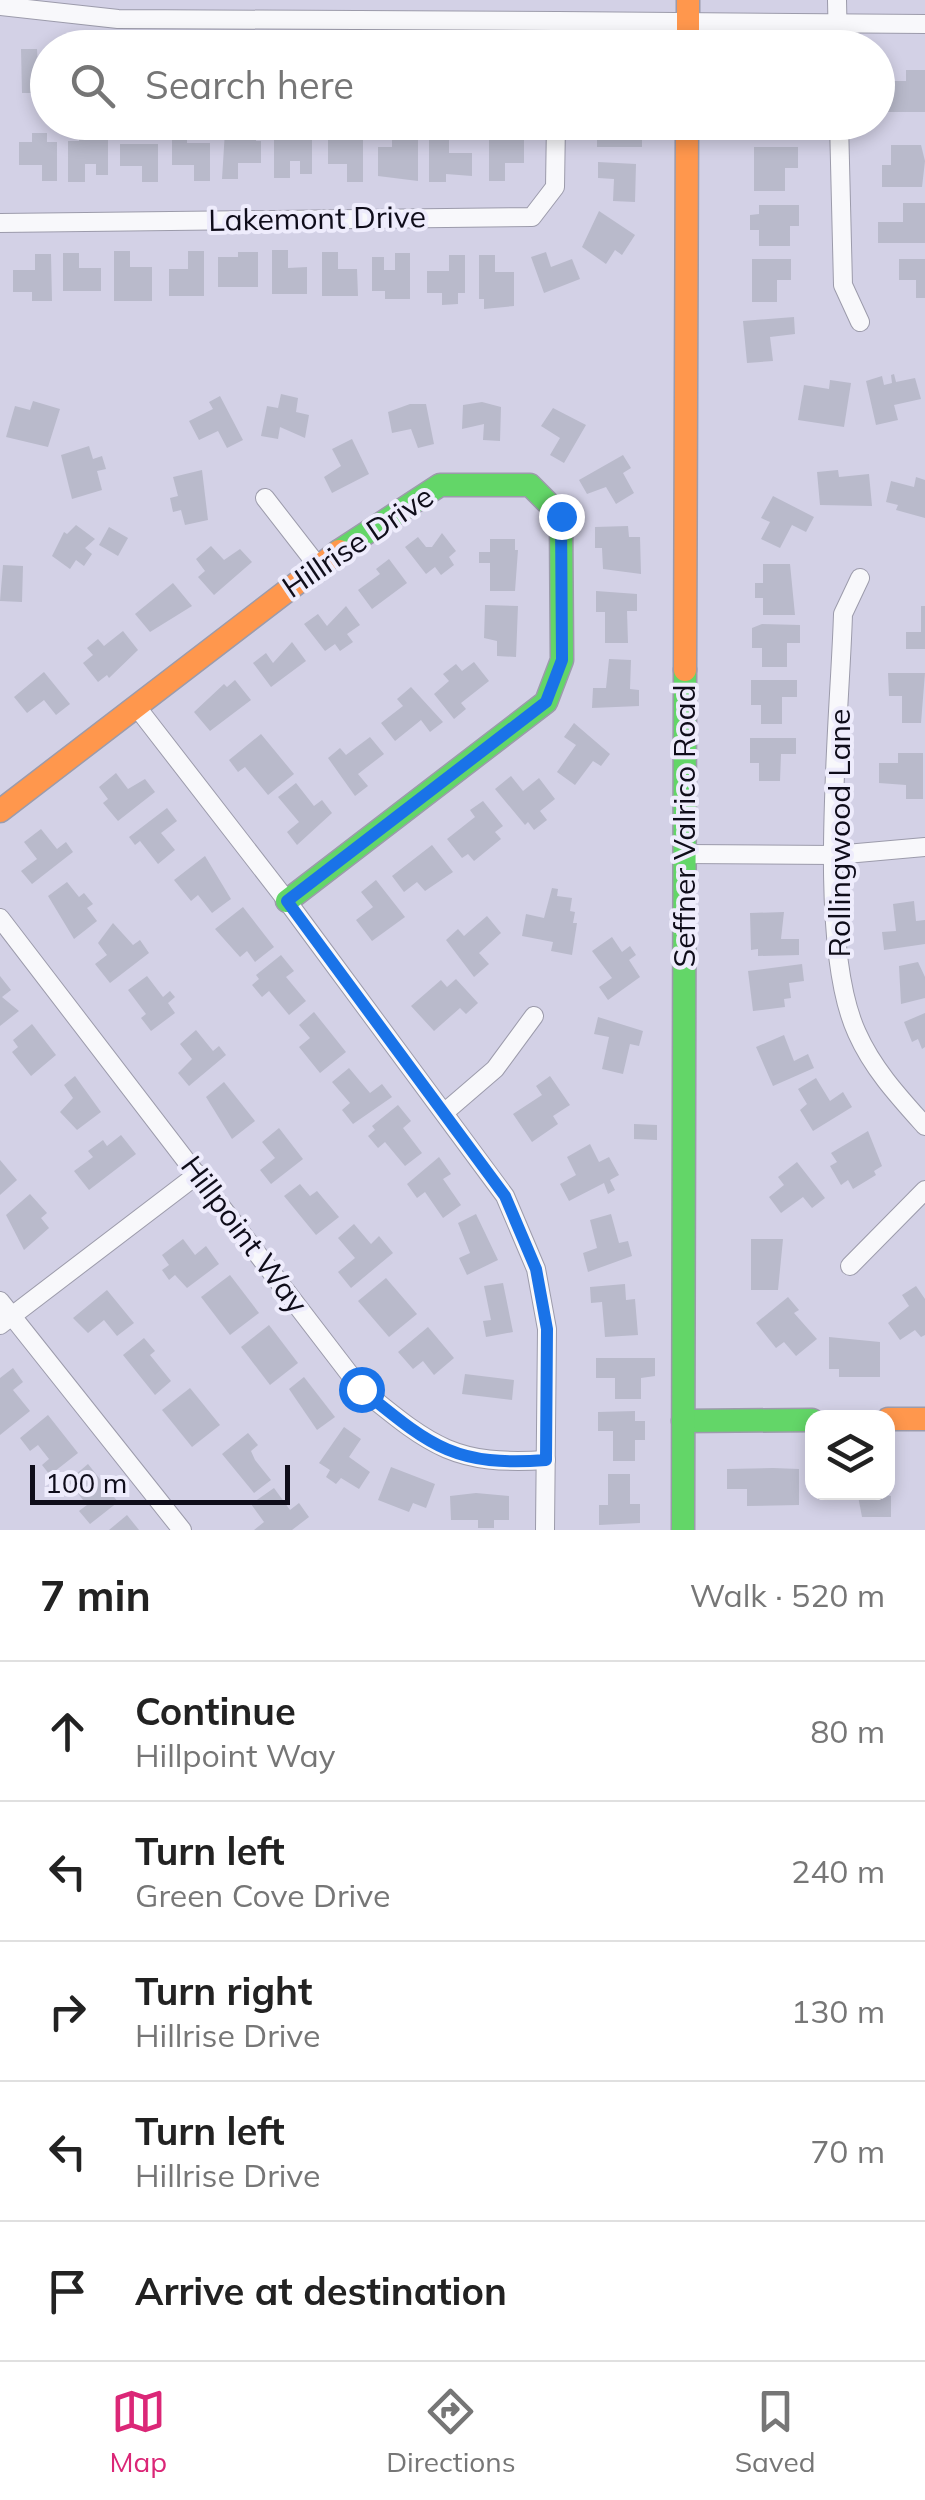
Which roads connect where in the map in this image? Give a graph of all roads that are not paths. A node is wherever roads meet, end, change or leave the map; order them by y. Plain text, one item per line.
1 (837, 0) edge
2 (0, 6) edge
3 (688, 10) edge
4 (557, 21) junction
5 (837, 24) junction
6 (925, 24) edge
7 (557, 30) edge
8 (837, 30) edge
9 (556, 140) edge
10 (688, 140) edge
11 (839, 140) edge
12 (0, 222) edge
13 (860, 322) dead end
14 (265, 498) dead end
15 (316, 566) junction
16 (860, 578) dead end
17 (136, 706) junction
18 (0, 811) edge
19 (925, 847) edge
20 (685, 854) junction
21 (835, 855) junction
22 (287, 901) junction
23 (0, 918) edge
24 (534, 1016) dead end
25 (445, 1112) junction
26 (925, 1126) edge
27 (198, 1174) junction
28 (925, 1190) edge
29 (850, 1266) dead end
30 (4, 1314) edge
31 (925, 1418) edge
32 (895, 1419) edge
33 (805, 1420) edge
34 (684, 1421) junction
35 (546, 1460) junction
36 (182, 1530) edge
37 (546, 1530) edge
38 (683, 1530) edge

1 - 5 street
2 - 4 street
3 - 4 street
3 - 5 street
4 - 7 street
5 - 6 street
5 - 8 street
9 - 12 street, Lakemont Drive
10 - 20 street, Seffner Valrico Road
11 - 13 street
14 - 15 street
15 - 17 street, Hillrise Drive
15 - 22 street, Hillrise Drive
16 - 21 street, Rollingwood Lane
17 - 18 street, Hillrise Drive
17 - 22 street
19 - 21 street
20 - 21 street
20 - 34 street, Seffner Valrico Road
21 - 26 street, Rollingwood Lane
22 - 25 street
23 - 27 street, Hillpoint Way
24 - 25 street
25 - 35 street
27 - 30 street
27 - 35 street, Hillpoint Way
28 - 29 street
30 - 36 street
31 - 32 street
33 - 34 street
34 - 38 street, Seffner Valrico Road
35 - 37 street

